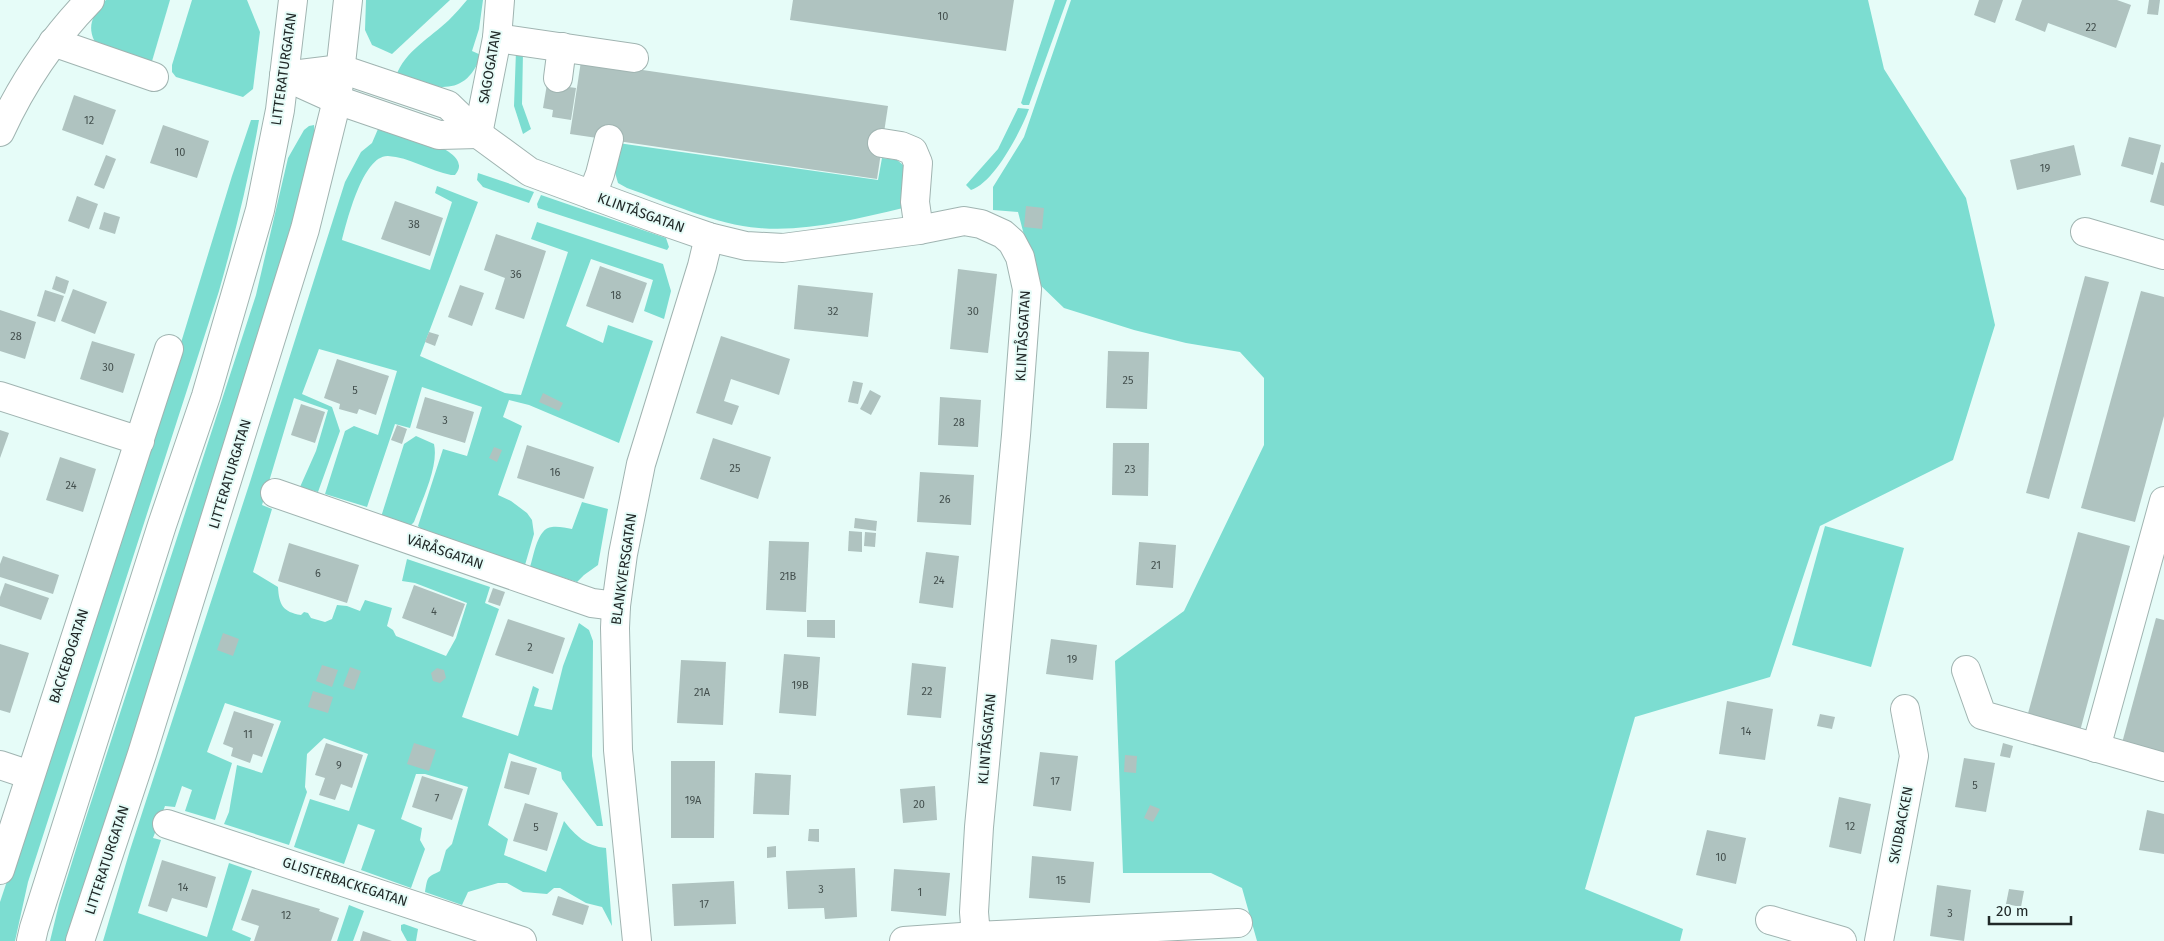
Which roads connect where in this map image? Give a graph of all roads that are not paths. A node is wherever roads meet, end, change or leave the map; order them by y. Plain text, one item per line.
1 (90, 0) edge
2 (293, 0) edge
3 (348, 0) edge
4 (500, 0) edge
5 (497, 38) junction
6 (53, 42) junction
7 (562, 47) junction
8 (634, 58) dead end
9 (341, 68) junction
10 (284, 76) junction
11 (154, 77) dead end
12 (558, 78) dead end
13 (336, 100) junction
14 (3, 119) edge
15 (478, 134) junction
16 (610, 139) dead end
17 (882, 143) dead end
18 (592, 195) junction
19 (919, 230) junction
20 (2085, 232) dead end
21 (709, 237) junction
22 (2164, 254) edge
23 (169, 349) dead end
24 (0, 396) edge
25 (140, 441) junction
26 (275, 492) dead end
27 (2164, 500) edge
28 (616, 606) junction
29 (1966, 670) dead end
30 (1905, 709) dead end
31 (2096, 748) junction
32 (0, 765) edge
33 (2164, 767) edge
34 (30, 775) junction
35 (167, 824) dead end
36 (0, 870) edge
37 (1770, 920) dead end
38 (1233, 929) edge
39 (976, 939) edge
40 (31, 941) edge
41 (80, 941) edge
42 (522, 941) edge
43 (638, 941) edge
44 (904, 941) edge
45 (1842, 941) edge
46 (1879, 941) edge

1 - 6 street
2 - 10 street, LITTERATURGATAN
3 - 9 street, LITTERATURGATAN
4 - 5 street, SAGOGATAN
5 - 7 street
5 - 15 street, SAGOGATAN
6 - 11 street
6 - 14 street
7 - 8 street
7 - 12 street
9 - 10 street
9 - 13 street, LITTERATURGATAN
9 - 15 street, KLINTÅSGATAN
10 - 13 street
10 - 40 street, LITTERATURGATAN
13 - 15 street
13 - 41 street, LITTERATURGATAN
15 - 18 street, KLINTÅSGATAN
16 - 18 street
17 - 19 street
18 - 21 street, KLINTÅSGATAN
19 - 21 street, KLINTÅSGATAN
19 - 39 street, KLINTÅSGATAN
20 - 22 street
21 - 28 street, BLANKVERSGATAN
23 - 25 street, BACKEBOGATAN
24 - 25 street
25 - 34 street, BACKEBOGATAN
26 - 28 street, VÄRÅSGATAN
27 - 31 street
28 - 43 street, BLANKVERSGATAN
29 - 31 street
30 - 46 street, SKIDBACKEN
31 - 33 street
32 - 34 street
34 - 36 street, BACKEBOGATAN
35 - 42 street, GLISTERBACKEGATAN
37 - 45 street
38 - 39 street
39 - 44 street

